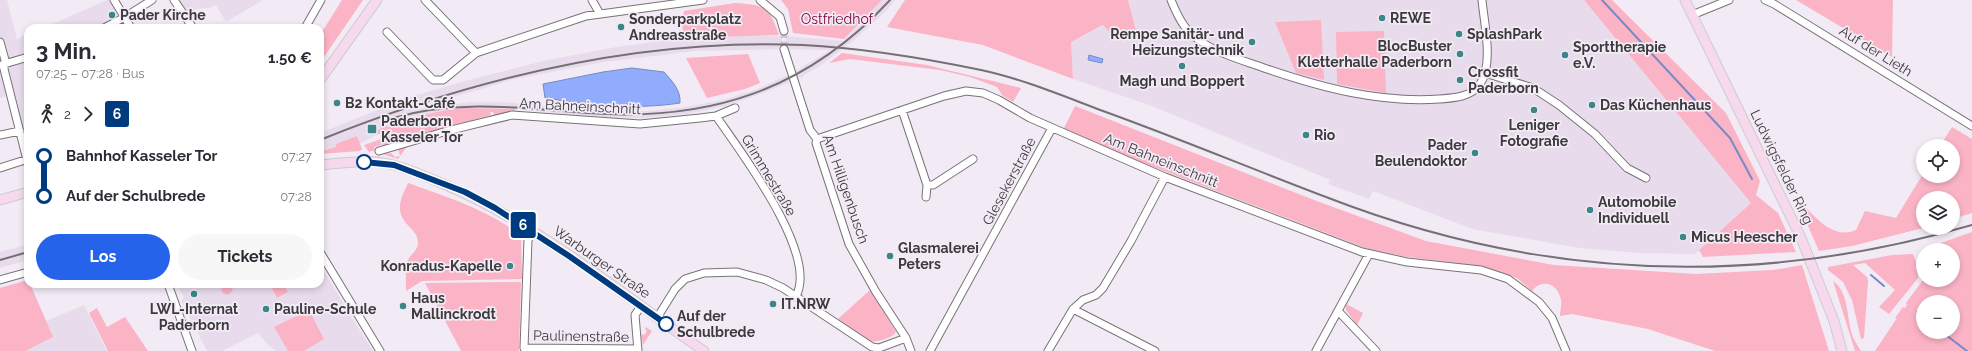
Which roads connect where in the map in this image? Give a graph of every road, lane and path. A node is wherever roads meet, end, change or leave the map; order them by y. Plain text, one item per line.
1 (114, 0) edge
2 (152, 0) edge
3 (174, 0) edge
4 (321, 0) edge
5 (376, 0) edge
6 (425, 0) edge
7 (592, 0) edge
8 (703, 0) edge
9 (760, 0) edge
10 (1171, 0) edge
11 (1482, 0) edge
12 (1685, 0) edge
13 (1729, 0) edge
14 (1765, 0) edge
15 (677, 2) edge
16 (600, 14) junction
17 (1692, 15) junction
18 (125, 18) junction
19 (112, 24) edge
20 (129, 24) edge
21 (190, 24) edge
22 (307, 24) edge
23 (784, 31) tunnel mouth
24 (387, 32) dead end
25 (0, 42) edge
26 (784, 49) tunnel mouth
27 (476, 53) junction
28 (24, 58) edge
29 (2, 65) edge
30 (1485, 73) junction
31 (324, 74) edge
32 (735, 108) dead end
33 (902, 110) junction
34 (716, 116) junction
35 (1972, 126) edge
36 (1052, 128) junction
37 (20, 131) junction
38 (0, 135) edge
39 (817, 139) junction
40 (24, 146) edge
41 (379, 150) dead end
42 (973, 159) dead end
43 (24, 162) edge
44 (324, 165) edge
45 (0, 168) edge
46 (1165, 177) junction
47 (1646, 178) dead end
48 (926, 185) junction
49 (24, 193) edge
50 (926, 198) dead end
51 (0, 200) edge
52 (533, 231) junction
53 (1369, 254) junction
54 (324, 259) edge
55 (24, 273) edge
56 (0, 280) edge
57 (169, 288) edge
58 (796, 296) junction
59 (641, 306) junction
60 (1073, 309) junction
61 (1338, 312) junction
62 (657, 318) junction
63 (906, 338) junction
64 (638, 350) edge
65 (192, 351) edge
66 (380, 351) edge
67 (704, 351) edge
68 (911, 351) edge
69 (930, 351) edge
70 (1048, 351) edge
71 (1155, 351) edge
72 (1316, 351) edge
73 (1376, 351) edge
74 (1566, 351) edge
75 (1842, 351) edge

1 - 18 street
2 - 18 street
3 - 21 street
4 - 22 street
5 - 31 main road
6 - 27 street
7 - 16 street
8 - 15 street
9 - 23 street
10 - 30 street
11 - 30 street
12 - 17 main road, Ludwigsfelder Ring
13 - 17 street
14 - 35 street, Auf der Lieth
15 - 16 street
16 - 27 street
17 - 75 main road, Ludwigsfelder Ring
18 - 19 street
18 - 20 street
24 - 27 street
25 - 29 street
26 - 39 street, Am Hilligenbusch
28 - 29 street
29 - 37 street
30 - 47 street
32 - 34 street, Am Bahneinschnitt
33 - 36 street, Am Bahneinschnitt
33 - 39 street, Am Bahneinschnitt
33 - 48 street
34 - 41 street, Am Bahneinschnitt
34 - 58 street, Grimmestraße
36 - 46 street, Am Bahneinschnitt
36 - 69 street, Glesekerstraße
37 - 38 street
37 - 40 street
39 - 63 street, Am Hilligenbusch
42 - 48 street
43 - 45 street
44 - 52 main road, Warburger Straße
46 - 53 street, Am Bahneinschnitt
46 - 60 street
48 - 50 street
49 - 51 main road
52 - 59 main road, Warburger Straße
52 - 64 street, Paulinenstraße
53 - 61 street
53 - 74 street, Am Bahneinschnitt
54 - 66 street
55 - 56 street
57 - 65 street
58 - 62 street
58 - 63 street
59 - 62 main road, Warburger Straße
59 - 64 street
60 - 70 street
60 - 71 street
61 - 72 street
61 - 73 street
62 - 67 main road, Warburger Straße
63 - 68 street, Am Hilligenbusch

